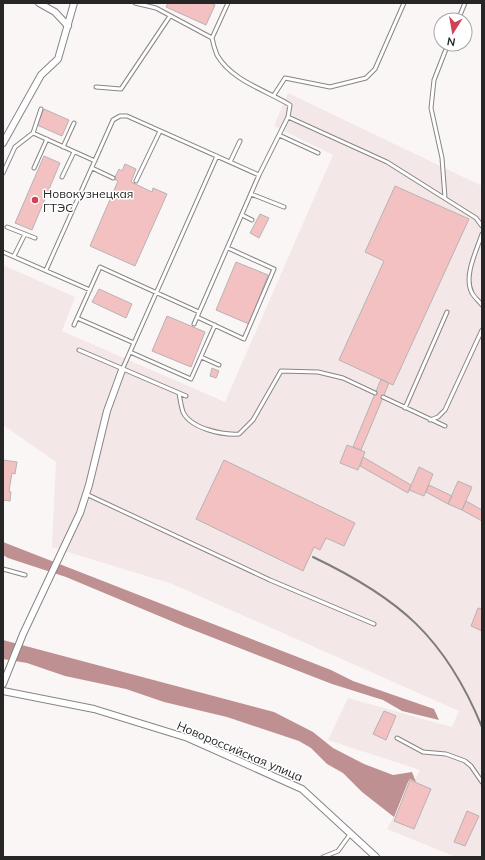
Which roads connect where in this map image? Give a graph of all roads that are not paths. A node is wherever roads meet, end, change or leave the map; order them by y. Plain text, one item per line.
1 (39, 3) edge
2 (74, 3) edge
3 (135, 3) edge
4 (158, 3) edge
5 (228, 3) edge
6 (404, 3) edge
7 (156, 8) junction
8 (170, 16) junction
9 (68, 26) junction
10 (212, 38) junction
11 (445, 52) edge
12 (96, 87) dead end
13 (274, 95) junction
14 (41, 109) dead end
15 (288, 116) junction
16 (74, 123) dead end
17 (160, 131) junction
18 (33, 133) junction
19 (279, 135) junction
20 (47, 139) junction
21 (240, 141) dead end
22 (3, 143) edge
23 (63, 146) junction
24 (74, 152) junction
25 (318, 153) dead end
26 (217, 156) junction
27 (95, 161) junction
28 (230, 162) junction
29 (34, 168) dead end
30 (92, 168) junction
31 (3, 173) edge
32 (259, 175) junction
33 (62, 177) dead end
34 (113, 178) dead end
35 (136, 181) dead end
36 (251, 194) junction
37 (445, 198) junction
38 (284, 207) dead end
39 (242, 215) junction
40 (252, 220) dead end
41 (482, 225) edge
42 (7, 226) dead end
43 (25, 234) junction
44 (482, 234) edge
45 (35, 238) dead end
46 (228, 248) junction
47 (3, 252) edge
48 (14, 256) junction
49 (46, 270) junction
50 (90, 290) junction
51 (156, 293) junction
52 (482, 305) edge
53 (199, 312) junction
54 (447, 312) dead end
55 (197, 317) junction
56 (77, 318) junction
57 (194, 324) dead end
58 (74, 325) dead end
59 (215, 325) junction
60 (482, 330) edge
61 (134, 343) junction
62 (79, 350) dead end
63 (130, 352) junction
64 (200, 358) junction
65 (219, 365) dead end
66 (122, 370) junction
67 (179, 393) junction
68 (375, 393) dead end
69 (186, 396) dead end
70 (383, 397) dead end
71 (405, 408) junction
72 (430, 420) junction
73 (445, 426) dead end
74 (86, 494) junction
75 (3, 569) edge
76 (25, 575) dead end
77 (374, 624) dead end
78 (3, 684) edge
79 (3, 691) edge
80 (397, 738) dead end
81 (482, 782) edge
82 (351, 833) junction
83 (323, 857) edge
84 (376, 857) edge

1 - 9 street
2 - 9 street
3 - 7 lane
4 - 7 lane
5 - 10 lane
6 - 13 lane
7 - 8 lane
8 - 10 lane
8 - 12 lane
9 - 22 street
10 - 13 lane
11 - 37 lane
13 - 15 lane
14 - 18 lane
15 - 19 lane
15 - 37 lane
16 - 23 lane
17 - 26 lane
17 - 27 lane
17 - 35 lane
18 - 20 lane
18 - 31 lane
19 - 25 lane
19 - 32 lane
20 - 23 lane
20 - 29 lane
21 - 28 lane
23 - 24 lane
24 - 27 lane
24 - 33 lane
26 - 28 lane
26 - 51 lane
27 - 30 lane
28 - 32 lane
30 - 34 lane
30 - 49 lane
32 - 36 lane
36 - 38 lane
36 - 39 lane
37 - 41 lane
39 - 40 lane
39 - 46 lane
42 - 43 lane
43 - 45 lane
43 - 48 lane
44 - 52 lane
46 - 53 lane
46 - 59 lane
47 - 48 lane
48 - 49 lane
49 - 50 lane
50 - 51 lane
50 - 56 lane
51 - 53 lane
51 - 61 lane
53 - 55 lane
54 - 71 lane
55 - 57 lane
55 - 59 lane
56 - 58 lane
56 - 61 lane
59 - 64 lane
60 - 72 lane
61 - 63 lane
62 - 66 lane
63 - 64 lane
63 - 66 lane
64 - 65 lane
66 - 67 lane
66 - 74 street
67 - 68 lane
67 - 69 lane
70 - 71 lane
71 - 72 lane
72 - 73 lane
74 - 77 lane
74 - 78 street
75 - 76 lane
79 - 82 street, Новороссийская улица
80 - 81 lane
82 - 83 lane
82 - 84 street, Новороссийская улица

